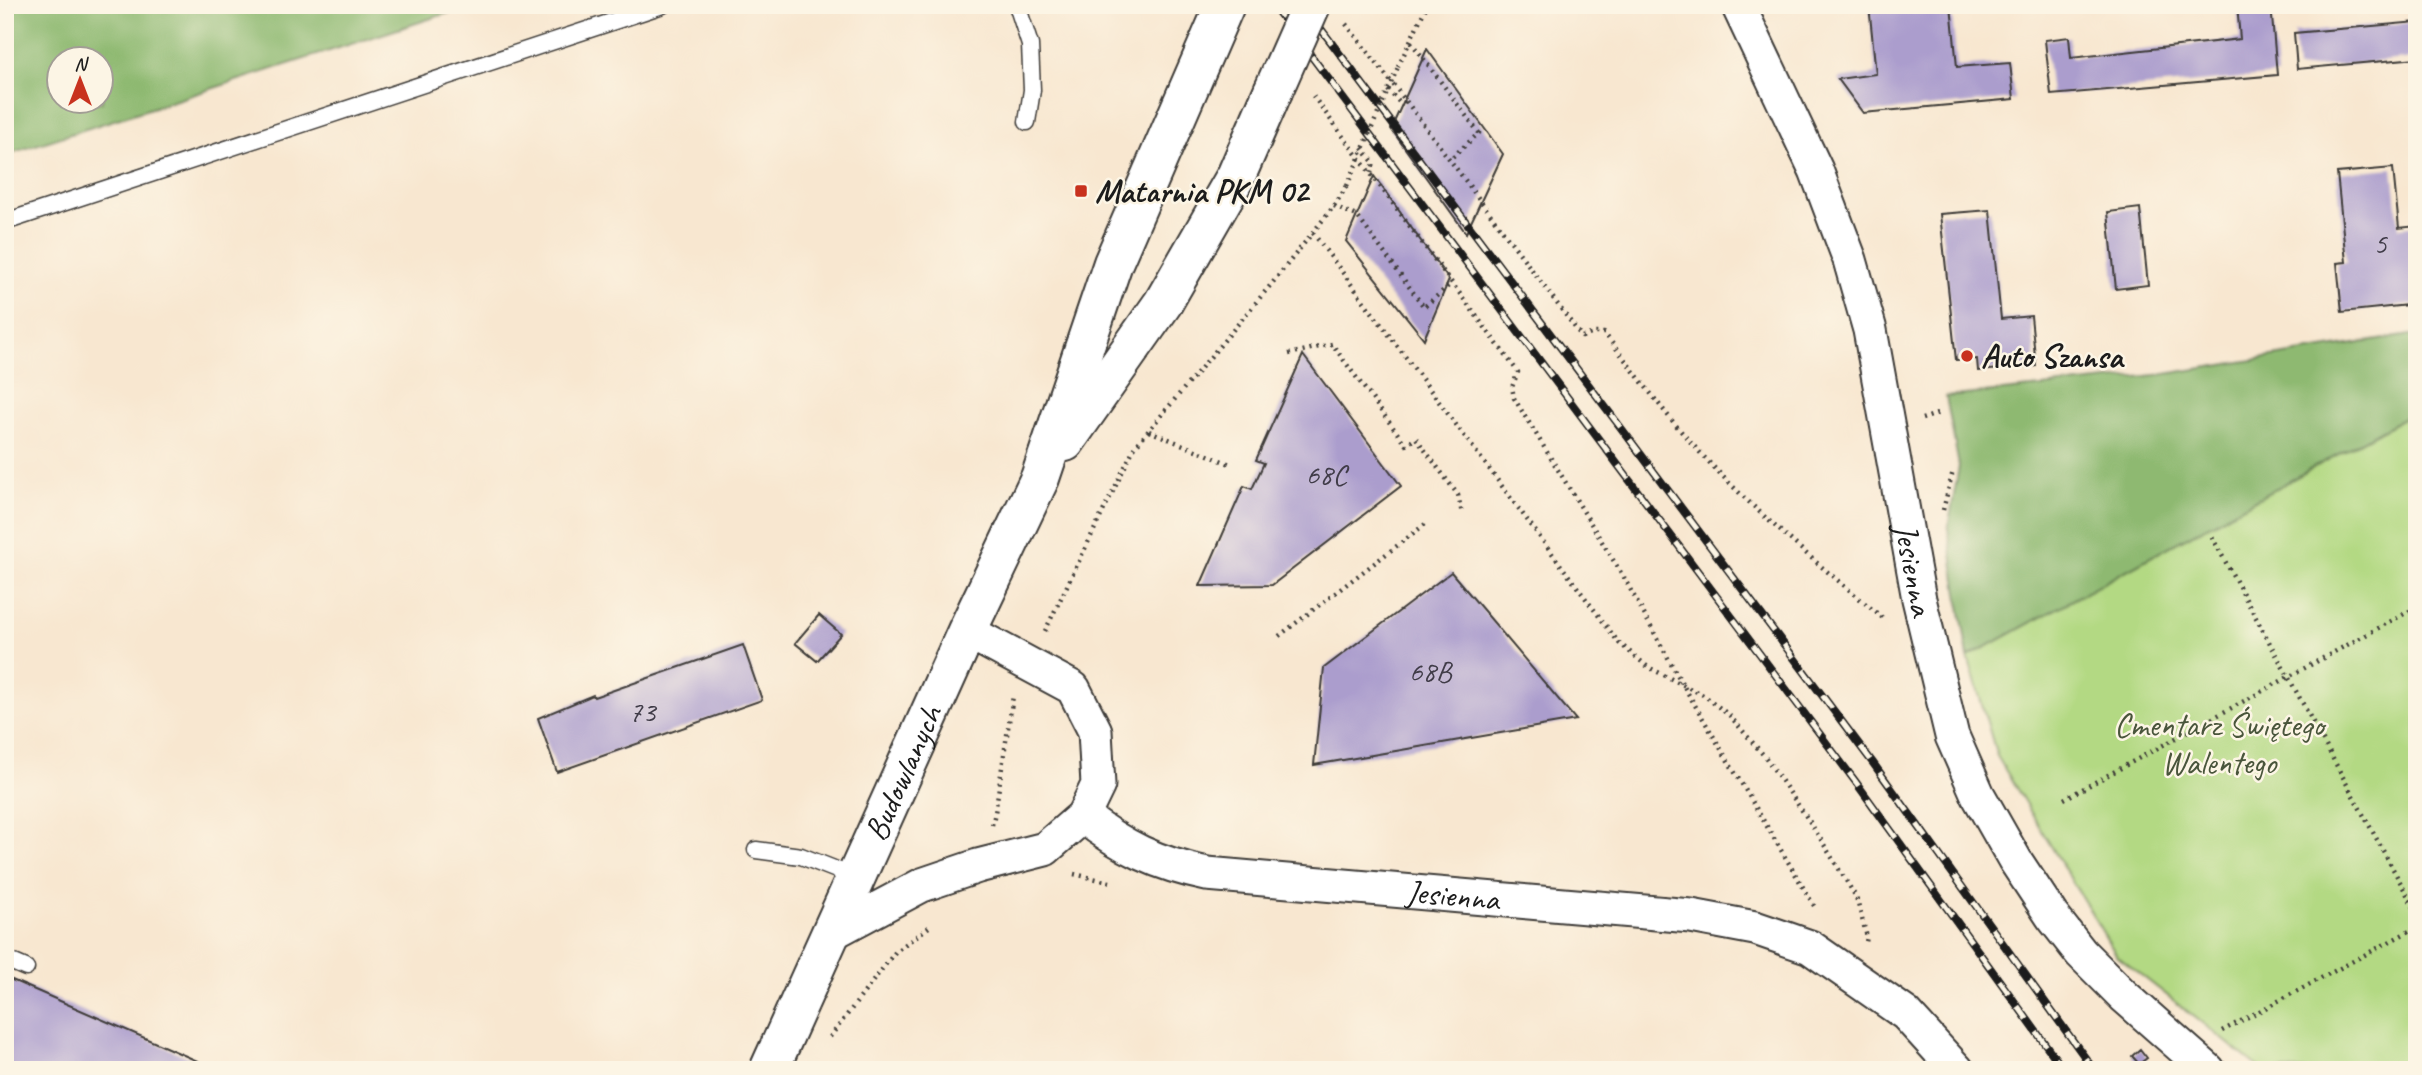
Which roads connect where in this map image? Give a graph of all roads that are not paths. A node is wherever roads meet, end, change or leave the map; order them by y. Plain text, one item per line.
1 (663, 5) edge
2 (1017, 5) edge
3 (1738, 5) edge
4 (1224, 8) edge
5 (1325, 11) edge
6 (1027, 122) dead end
7 (5, 222) edge
8 (1040, 478) junction
9 (967, 631) junction
10 (1083, 816) junction
11 (755, 850) dead end
12 (857, 878) junction
13 (832, 933) junction
14 (5, 959) edge
15 (26, 968) dead end
16 (2199, 1063) edge
17 (769, 1070) edge
18 (1957, 1070) edge

1 - 7 lane
2 - 6 lane
3 - 16 street, Jesienna
4 - 8 main road, Budowlanych
5 - 8 main road, Budowlanych, bridge
8 - 9 main road, Budowlanych
9 - 10 street
9 - 12 main road, Budowlanych
10 - 13 street
10 - 18 street, Jesienna
11 - 12 lane
12 - 13 main road, Budowlanych
13 - 17 main road, Budowlanych
14 - 15 lane

